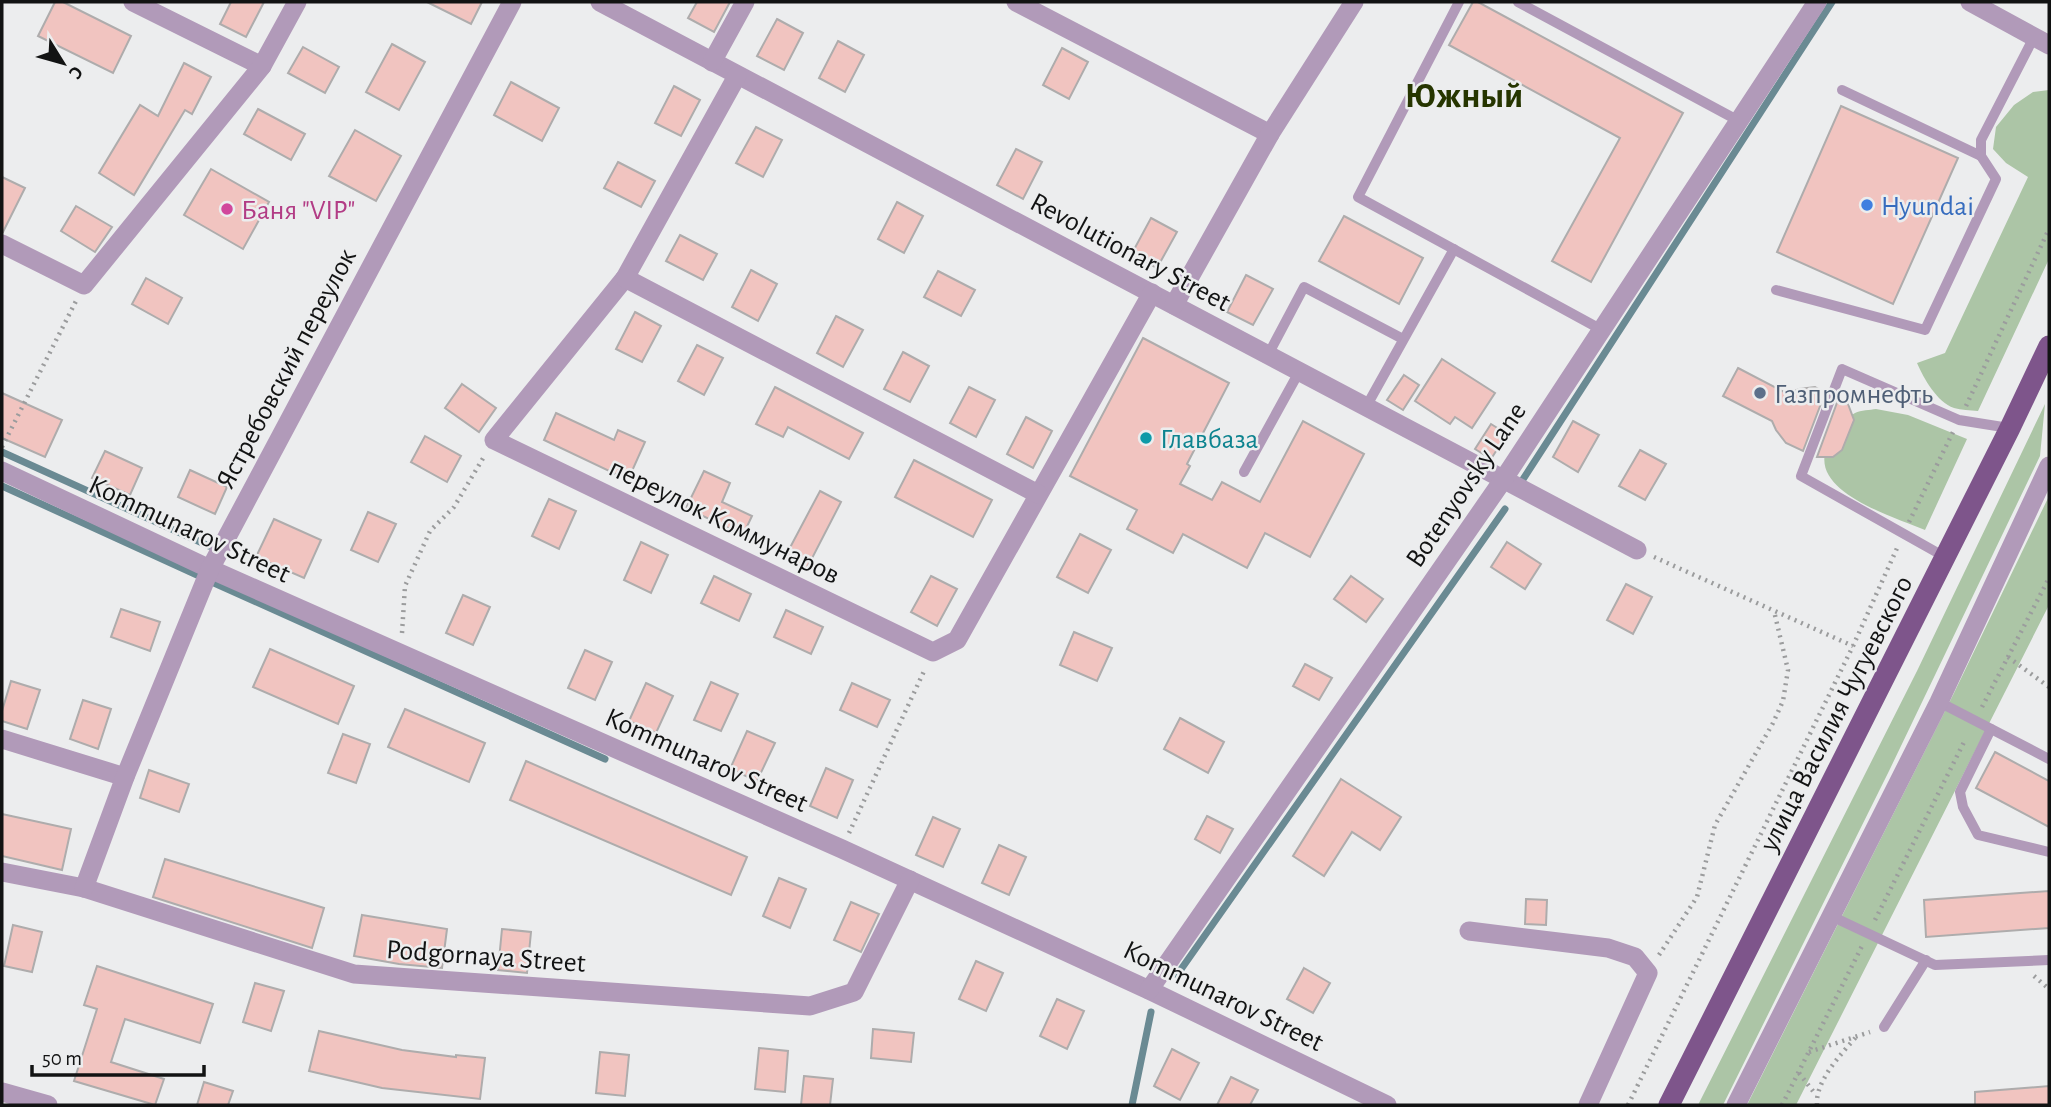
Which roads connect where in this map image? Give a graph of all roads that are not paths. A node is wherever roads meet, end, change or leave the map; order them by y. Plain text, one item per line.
1 (133, 2) edge
2 (297, 2) edge
3 (512, 2) edge
4 (600, 2) edge
5 (745, 2) edge
6 (1016, 2) edge
7 (1354, 2) edge
8 (1460, 2) edge
9 (1518, 2) edge
10 (1817, 2) edge
11 (1970, 2) edge
12 (2042, 41) edge
13 (712, 62) junction
14 (262, 66) junction
15 (737, 76) junction
16 (1842, 90) dead end
17 (1739, 121) junction
18 (1270, 134) junction
19 (1981, 156) junction
20 (2, 244) edge
21 (1454, 249) junction
22 (625, 278) junction
23 (1776, 290) dead end
24 (1152, 293) junction
25 (1174, 305) junction
26 (1602, 330) junction
27 (1403, 339) junction
28 (2049, 346) edge
29 (1268, 355) junction
30 (1299, 372) junction
31 (1366, 407) junction
32 (2010, 428) junction
33 (2049, 466) edge
34 (2, 471) edge
35 (1244, 472) dead end
36 (1503, 480) junction
37 (1038, 494) junction
38 (1637, 550) road end
39 (1945, 557) junction
40 (209, 569) junction
41 (1939, 702) junction
42 (1991, 729) junction
43 (2, 739) edge
44 (2049, 759) edge
45 (125, 778) junction
46 (2049, 852) edge
47 (2, 872) edge
48 (910, 880) junction
49 (84, 888) junction
50 (1831, 916) junction
51 (1469, 931) dead end
52 (1926, 960) junction
53 (2049, 960) edge
54 (1149, 990) junction
55 (1884, 1027) road end
56 (2, 1092) edge
57 (48, 1105) edge
58 (1387, 1105) edge
59 (1588, 1105) edge
60 (1669, 1105) edge
61 (1736, 1105) edge

1 - 14 street
2 - 14 street
3 - 40 street, Ястребовский переулок
4 - 13 street, Revolutionary Street
5 - 13 street
6 - 18 street
7 - 18 street
8 - 21 lane
9 - 17 lane
10 - 17 street, Botenyovsky Lane
11 - 12 street
12 - 19 lane
13 - 15 street, Revolutionary Street
14 - 20 street
15 - 22 street
15 - 24 street, Revolutionary Street
16 - 19 lane
17 - 26 street, Botenyovsky Lane
18 - 25 street
19 - 23 lane
21 - 26 lane
21 - 27 lane
22 - 37 street
22 - 37 street, переулок Коммунаров
24 - 25 street, Revolutionary Street
24 - 37 street
25 - 29 street, Revolutionary Street
26 - 36 street, Botenyovsky Lane
27 - 29 lane
27 - 31 lane
28 - 32 main road, улица Василия Чугуевского
29 - 30 street, Revolutionary Street
30 - 31 street, Revolutionary Street
30 - 35 lane
31 - 36 street, Revolutionary Street
32 - 39 main road, улица Василия Чугуевского
32 - 39 lane
33 - 41 street
34 - 40 street, Kommunarov Street
36 - 38 street, Revolutionary Street
36 - 54 street, Botenyovsky Lane
39 - 60 main road, улица Василия Чугуевского
40 - 45 street, Ястребовский переулок
40 - 48 street, Kommunarov Street
41 - 42 lane
41 - 50 street
42 - 44 lane
42 - 46 lane
43 - 45 street
45 - 49 street, Ястребовский переулок
47 - 49 street, Podgornaya Street
48 - 49 street, Podgornaya Street
48 - 54 street, Kommunarov Street
50 - 52 lane
50 - 61 street
51 - 59 street
52 - 53 lane
52 - 55 lane
54 - 58 street, Kommunarov Street
56 - 57 street

